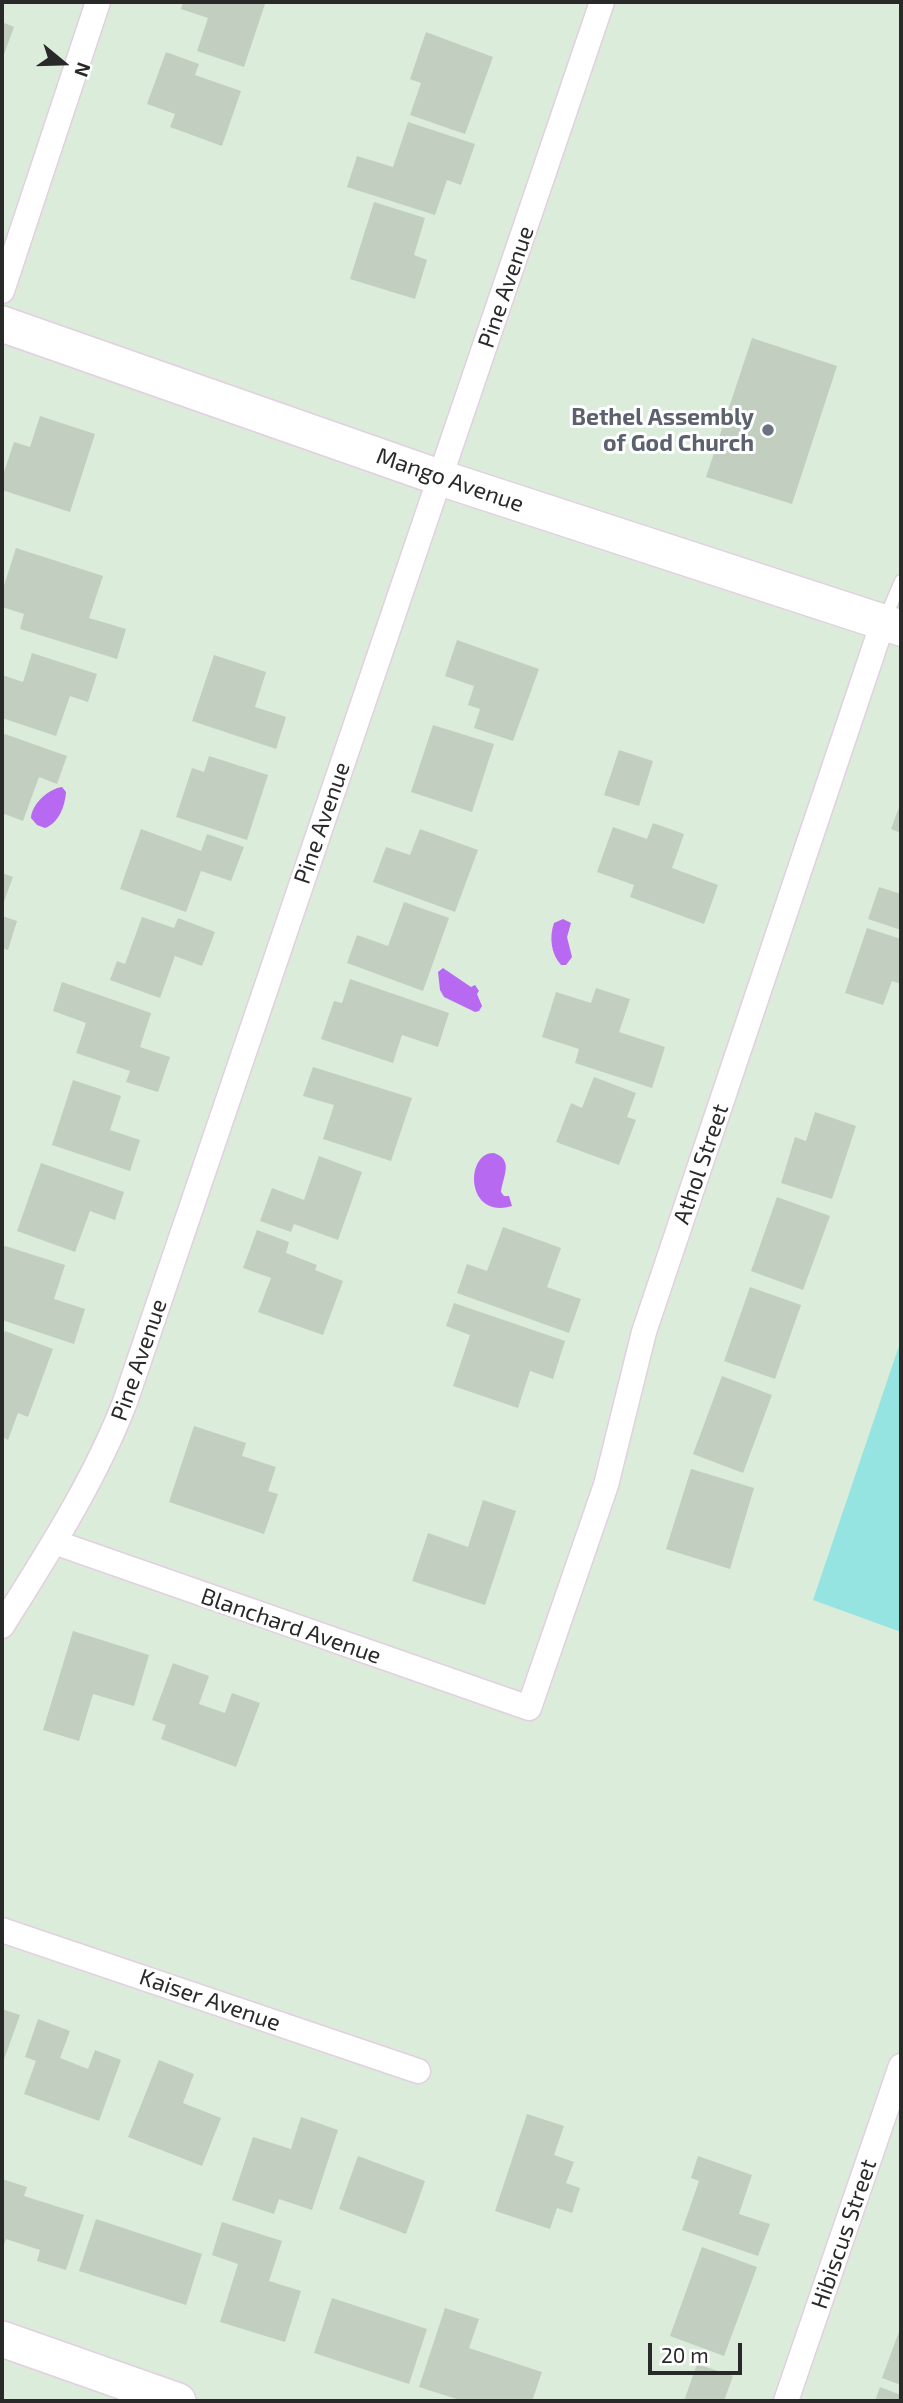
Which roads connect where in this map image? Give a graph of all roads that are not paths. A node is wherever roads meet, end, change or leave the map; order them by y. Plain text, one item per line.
1 (98, 2) edge
2 (602, 2) edge
3 (2, 291) edge
4 (2, 324) edge
5 (441, 478) junction
6 (901, 581) edge
7 (892, 625) edge
8 (54, 1542) junction
9 (2, 1626) edge
10 (529, 1708) joint
11 (2, 1930) edge
12 (901, 2066) edge
13 (418, 2071) dead end
14 (2, 2339) edge
15 (178, 2401) edge
16 (786, 2401) edge

1 - 3 street
2 - 5 street, Pine Avenue
4 - 5 street, Mango Avenue
5 - 7 street, Mango Avenue
5 - 8 street, Pine Avenue
6 - 7 lane
7 - 10 street, Athol Street
8 - 9 street, Pine Avenue
8 - 10 street, Blanchard Avenue
11 - 13 street, Kaiser Avenue
12 - 16 street, Hibiscus Street
14 - 15 street

